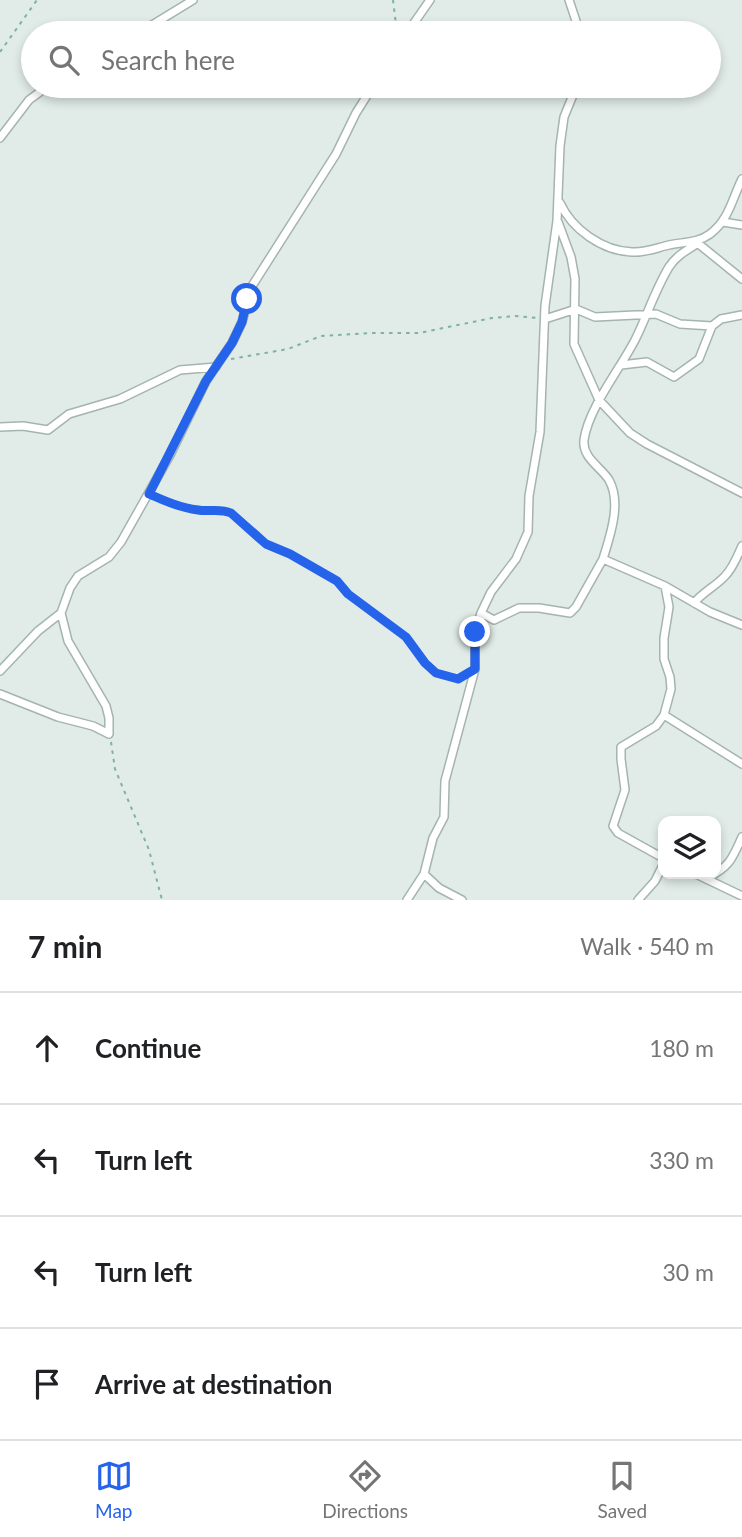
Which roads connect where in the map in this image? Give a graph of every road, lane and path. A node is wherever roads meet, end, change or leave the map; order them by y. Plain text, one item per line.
1 (37, 0) edge
2 (193, 0) edge
3 (393, 0) edge
4 (430, 0) edge
5 (569, 0) edge
6 (22, 21) edge
7 (159, 21) edge
8 (396, 21) edge
9 (415, 21) edge
10 (576, 21) edge
11 (21, 22) edge
12 (0, 52) edge
13 (32, 98) edge
14 (365, 98) edge
15 (572, 98) edge
16 (0, 138) edge
17 (742, 179) edge
18 (559, 200) junction
19 (557, 220) junction
20 (723, 222) junction
21 (742, 225) edge
22 (696, 242) junction
23 (742, 279) edge
24 (576, 309) junction
25 (646, 313) junction
26 (742, 315) edge
27 (545, 319) junction
28 (712, 326) junction
29 (218, 364) junction
30 (621, 365) junction
31 (599, 400) junction
32 (0, 427) edge
33 (742, 493) edge
34 (149, 494) junction
35 (742, 546) edge
36 (603, 559) junction
37 (664, 586) junction
38 (694, 603) junction
39 (61, 613) junction
40 (481, 613) junction
41 (742, 625) edge
42 (475, 669) junction
43 (0, 671) edge
44 (0, 695) edge
45 (664, 715) junction
46 (109, 734) junction
47 (742, 764) edge
48 (742, 837) edge
49 (658, 855) edge
50 (721, 872) edge
51 (424, 874) junction
52 (658, 874) edge
53 (706, 879) edge
54 (742, 896) edge
55 (162, 900) edge
56 (407, 900) edge
57 (462, 900) edge
58 (638, 900) edge

1 - 6 path
2 - 7 street
3 - 8 path
4 - 9 street
5 - 10 street
11 - 12 path
13 - 16 street
14 - 29 street
15 - 18 street
17 - 20 street
18 - 19 street
18 - 22 street
19 - 24 street
19 - 27 street
20 - 21 street
20 - 22 street
22 - 23 street
22 - 25 street
24 - 25 street
24 - 27 street
24 - 31 street
25 - 28 street
25 - 30 street
26 - 28 street
27 - 29 path
27 - 40 street
28 - 30 street
29 - 32 street
29 - 34 street
30 - 31 street
31 - 33 street
31 - 36 street
34 - 39 street
34 - 42 path
35 - 38 street
36 - 37 street
36 - 40 street
37 - 38 street
37 - 45 street
38 - 41 street
39 - 43 street
39 - 46 street
40 - 42 street
42 - 51 street
44 - 46 street
45 - 47 street
45 - 49 street
46 - 55 path
48 - 50 street
51 - 56 street
51 - 57 street
52 - 58 street
53 - 54 street

